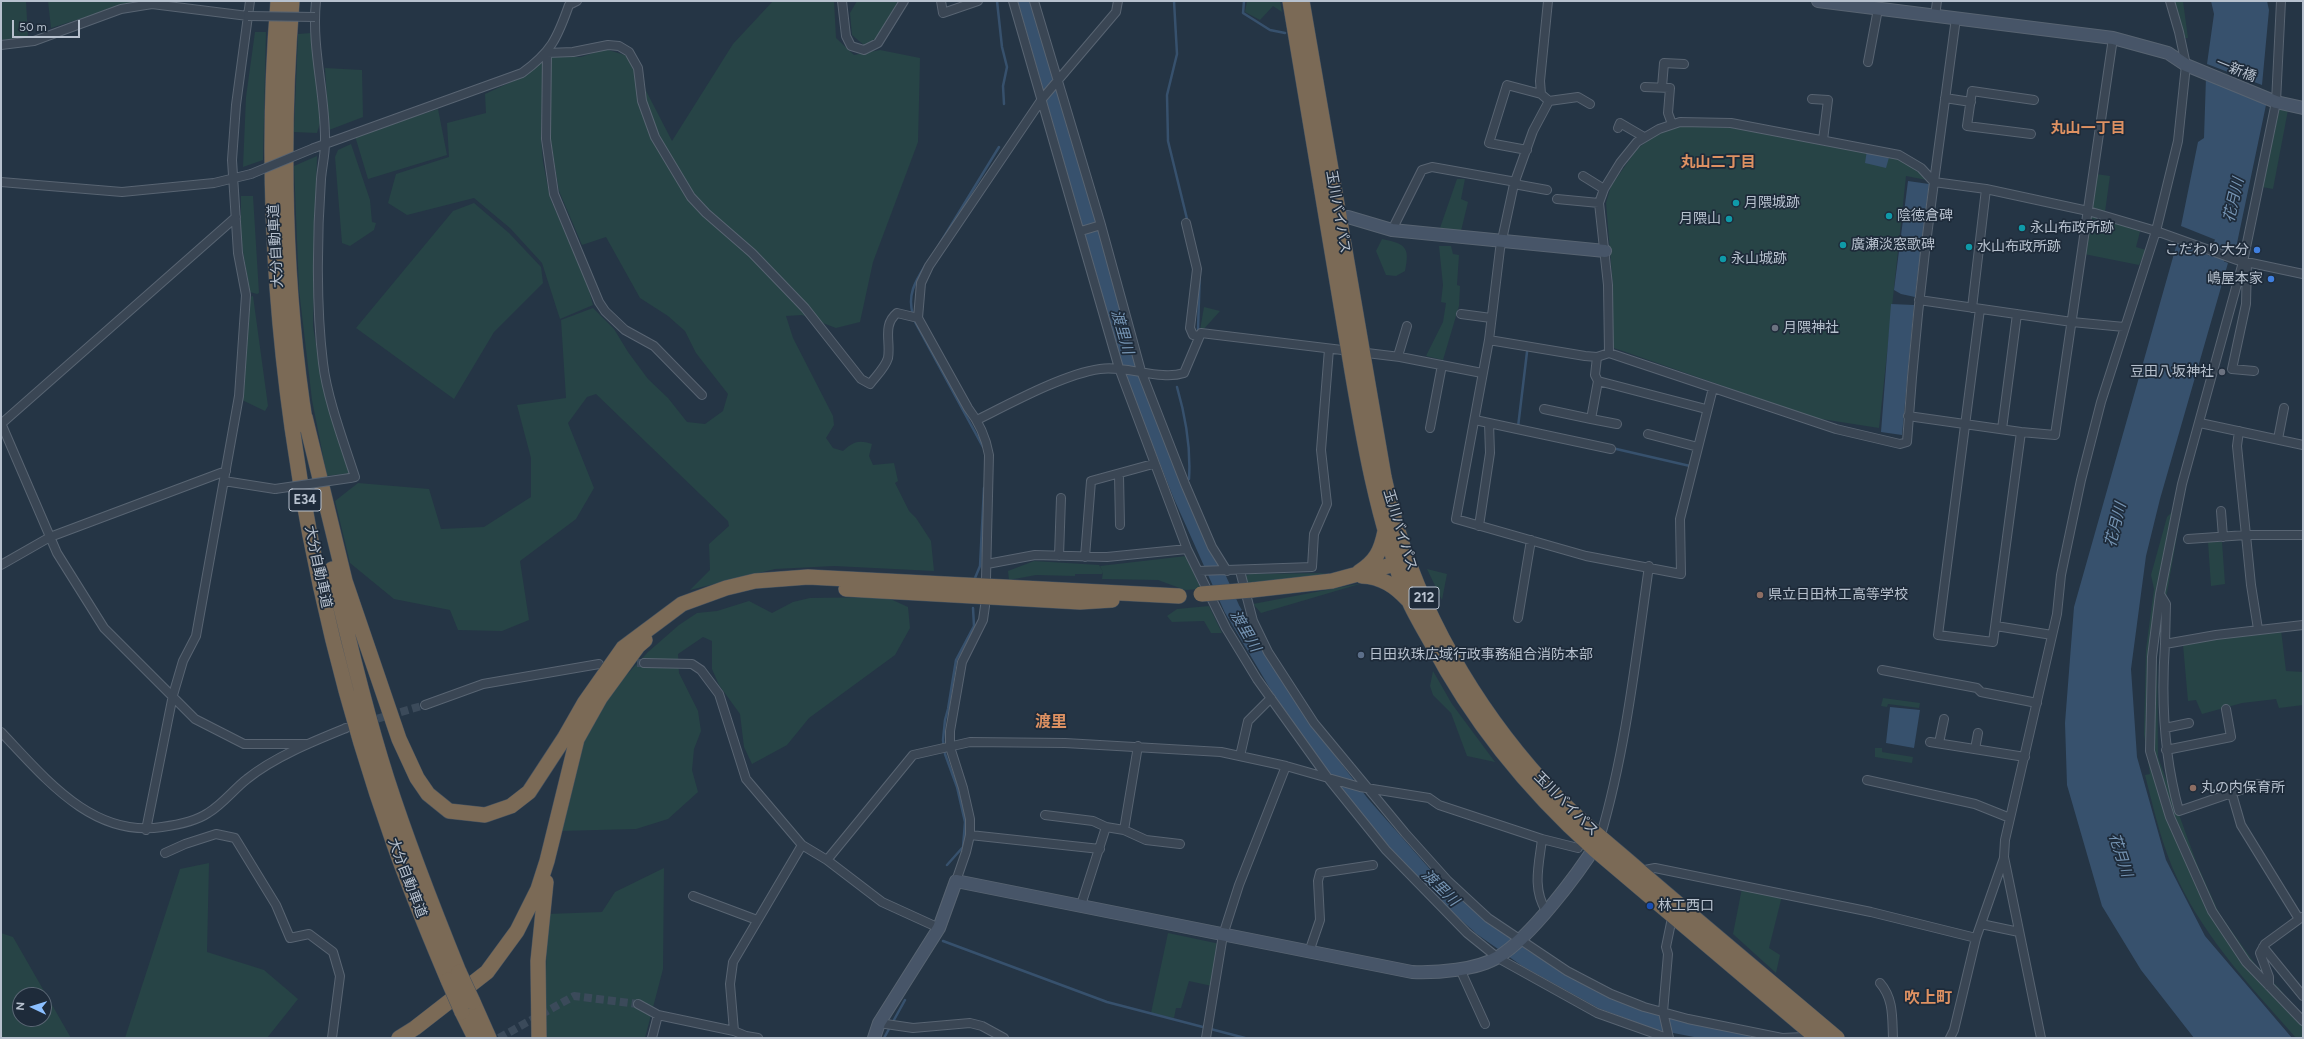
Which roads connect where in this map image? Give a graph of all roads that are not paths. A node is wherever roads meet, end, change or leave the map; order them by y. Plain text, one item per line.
1 (250, 1) edge
2 (278, 1) edge
3 (292, 1) edge
4 (316, 1) edge
5 (577, 1) edge
6 (842, 1) edge
7 (904, 1) edge
8 (941, 1) edge
9 (978, 1) edge
10 (1013, 1) edge
11 (1034, 1) edge
12 (1118, 1) edge
13 (1290, 1) edge
14 (1302, 1) edge
15 (1548, 1) edge
16 (1818, 1) edge
17 (1937, 1) edge
18 (2170, 1) edge
19 (2281, 1) edge
20 (1878, 8) junction
21 (248, 16) junction
22 (1935, 16) junction
23 (315, 17) junction
24 (1956, 18) junction
25 (2113, 38) junction
26 (1, 44) edge
27 (547, 53) junction
28 (1868, 62) dead end
29 (1684, 64) dead end
30 (2186, 65) junction
31 (1057, 80) junction
32 (1645, 87) dead end
33 (1662, 88) junction
34 (1541, 94) junction
35 (1945, 98) junction
36 (1042, 99) junction
37 (1812, 99) dead end
38 (2034, 100) dead end
39 (1549, 101) junction
40 (1971, 102) junction
41 (2276, 102) junction
42 (1590, 104) dead end
43 (2303, 108) edge
44 (1672, 124) junction
45 (1618, 128) dead end
46 (2031, 134) dead end
47 (1644, 138) junction
48 (1823, 140) junction
49 (325, 143) junction
50 (1527, 150) junction
51 (1583, 176) dead end
52 (234, 178) junction
53 (1, 182) edge
54 (1934, 182) junction
55 (1515, 183) junction
56 (1604, 189) junction
57 (1986, 189) junction
58 (1547, 190) dead end
59 (1556, 199) dead end
60 (1599, 204) junction
61 (2088, 212) junction
62 (236, 217) junction
63 (1332, 218) junction
64 (1186, 223) dead end
65 (1101, 225) junction
66 (1392, 230) junction
67 (1081, 231) junction
68 (2156, 231) junction
69 (1502, 241) junction
70 (1605, 251) junction
71 (2243, 262) junction
72 (2303, 274) edge
73 (1918, 300) junction
74 (1976, 309) junction
75 (1461, 314) dead end
76 (2017, 314) junction
77 (914, 318) junction
78 (1491, 318) junction
79 (2072, 322) junction
80 (1407, 326) dead end
81 (2124, 327) junction
82 (1199, 336) junction
83 (1489, 340) junction
84 (1329, 349) junction
85 (1356, 351) junction
86 (1609, 353) junction
87 (1398, 356) junction
88 (1597, 357) junction
89 (1442, 365) junction
90 (1119, 368) junction
91 (1141, 371) junction
92 (2254, 372) dead end
93 (1482, 373) junction
94 (1598, 381) junction
95 (1713, 388) junction
96 (702, 395) dead end
97 (2284, 408) dead end
98 (1544, 409) dead end
99 (1706, 409) junction
100 (305, 416) junction
101 (1908, 416) junction
102 (1591, 419) junction
103 (977, 420) junction
104 (1475, 420) junction
105 (1489, 423) junction
106 (1965, 423) junction
107 (2200, 423) junction
108 (1, 424) edge
109 (1617, 424) dead end
110 (1430, 428) dead end
111 (2002, 429) junction
112 (2239, 431) junction
113 (2021, 432) junction
114 (1648, 434) dead end
115 (2278, 440) junction
116 (2303, 445) edge
117 (1698, 447) junction
118 (1611, 449) dead end
119 (1153, 464) junction
120 (226, 471) junction
121 (1119, 475) junction
122 (224, 481) junction
123 (1061, 498) dead end
124 (2221, 511) dead end
125 (1120, 525) dead end
126 (1480, 526) junction
127 (1385, 531) junction
128 (2303, 534) edge
129 (2246, 535) junction
130 (50, 537) junction
131 (2223, 537) junction
132 (2188, 539) dead end
133 (1531, 540) junction
134 (1187, 549) junction
135 (1059, 556) junction
136 (1085, 557) junction
137 (1402, 562) junction
138 (986, 564) junction
139 (1, 565) edge
140 (1649, 566) junction
141 (1198, 571) junction
142 (1227, 571) junction
143 (1240, 571) junction
144 (1353, 576) junction
145 (986, 579) dead end
146 (2160, 594) junction
147 (1179, 596) junction
148 (1410, 602) junction
149 (985, 606) dead end
150 (1518, 618) dead end
151 (2303, 624) edge
152 (1996, 626) junction
153 (2258, 629) junction
154 (2052, 635) junction
155 (2165, 644) junction
156 (644, 663) tunnel mouth
157 (598, 664) dead end
158 (1882, 670) dead end
159 (173, 695) junction
160 (1271, 698) junction
161 (2037, 703) junction
162 (425, 705) tunnel mouth
163 (2226, 709) dead end
164 (1944, 719) dead end
165 (2189, 723) dead end
166 (346, 728) dead end
167 (2165, 728) junction
168 (1, 732) edge
169 (1978, 733) dead end
170 (565, 737) junction
171 (1930, 742) dead end
172 (1939, 743) junction
173 (306, 744) junction
174 (1138, 746) junction
175 (946, 748) junction
176 (1975, 749) junction
177 (2166, 750) junction
178 (1240, 756) junction
179 (2025, 757) junction
180 (1286, 766) junction
181 (1328, 778) junction
182 (1867, 780) dead end
183 (2258, 784) dead end
184 (1364, 787) junction
185 (2232, 794) junction
186 (1045, 815) dead end
187 (2010, 818) junction
188 (1106, 827) junction
189 (146, 830) junction
190 (1124, 830) junction
191 (970, 835) junction
192 (1542, 839) junction
193 (1597, 843) junction
194 (1180, 844) dead end
195 (802, 845) junction
196 (1578, 848) dead end
197 (1100, 849) junction
198 (165, 853) dead end
199 (2004, 857) junction
200 (827, 860) junction
201 (547, 861) junction
202 (1373, 865) dead end
203 (1640, 871) junction
204 (956, 881) junction
205 (693, 896) dead end
206 (1081, 905) junction
207 (1674, 909) junction
208 (1546, 911) junction
209 (2301, 918) edge
210 (758, 920) junction
211 (1981, 924) junction
212 (939, 928) junction
213 (2019, 932) junction
214 (1223, 935) junction
215 (1976, 938) junction
216 (1520, 941) junction
217 (2263, 947) junction
218 (1309, 952) junction
219 (1498, 958) junction
220 (1460, 969) junction
221 (453, 976) junction
222 (1880, 983) dead end
223 (2269, 986) junction
224 (2303, 996) edge
225 (638, 1004) tunnel mouth
226 (1663, 1012) junction
227 (658, 1015) junction
228 (2303, 1021) edge
229 (882, 1024) junction
230 (1485, 1024) dead end
231 (734, 1031) junction
232 (1207, 1032) edge
233 (1817, 1032) edge
234 (332, 1038) edge
235 (386, 1038) edge
236 (399, 1038) edge
237 (478, 1038) edge
238 (539, 1038) edge
239 (652, 1038) edge
240 (758, 1038) edge
241 (874, 1038) edge
242 (1004, 1038) edge
243 (1668, 1038) edge
244 (1837, 1038) edge
245 (1893, 1038) edge
246 (1950, 1038) edge
247 (2041, 1038) edge

1 - 21 street
2 - 221 highway, 大分自動車道 / E34
3 - 100 highway, 大分自動車道 / E34
4 - 23 street
5 - 27 street
6 - 7 street
8 - 9 street
10 - 36 street
11 - 31 street
12 - 31 street
13 - 63 highway, 玉川バイパス / 212
14 - 63 highway, 玉川バイパス / 212
15 - 34 street
16 - 20 street, 一新橋
17 - 22 street
18 - 30 street
19 - 41 street
20 - 22 street, 一新橋
20 - 28 street
21 - 23 street, bridge
21 - 26 street
21 - 52 street
22 - 24 street, 一新橋
23 - 49 street
24 - 25 street, 一新橋
24 - 35 street
25 - 30 street, 一新橋
25 - 61 street
27 - 49 street
27 - 77 street
27 - 96 street
29 - 33 street
30 - 41 street, 一新橋
30 - 68 street
31 - 36 street
31 - 65 street
32 - 33 street
33 - 44 street
34 - 39 street
34 - 50 street
35 - 40 street
35 - 54 street
36 - 67 street
36 - 77 street
37 - 48 street
38 - 40 street
39 - 42 street
39 - 50 street
40 - 46 street
41 - 43 street, 一新橋
41 - 71 street
44 - 47 street
44 - 48 street
45 - 47 street
47 - 56 street
48 - 54 street
49 - 52 street, bridge
49 - 122 street, bridge
50 - 55 street
51 - 56 street
52 - 53 street
52 - 62 street
54 - 57 street
54 - 73 street
55 - 58 street
55 - 66 street
55 - 69 street
56 - 60 street
57 - 61 street
57 - 74 street
59 - 60 street
60 - 70 street
61 - 68 street
61 - 79 street
62 - 108 street
62 - 120 street
63 - 66 street
63 - 85 highway, 玉川バイパス / 212
64 - 82 street
65 - 67 street
65 - 91 street
66 - 69 street
67 - 90 street
68 - 71 street
68 - 81 street
69 - 70 street
69 - 78 street
70 - 86 street
71 - 72 street
71 - 92 street
71 - 107 street
73 - 74 street
73 - 101 street
74 - 76 street
74 - 106 street
75 - 78 street
76 - 79 street
76 - 111 street
77 - 103 street
78 - 83 street
79 - 81 street
79 - 113 street
80 - 87 street
81 - 154 street
82 - 84 street
82 - 91 street
83 - 88 street
83 - 93 street
84 - 85 street
84 - 143 street
85 - 87 street
85 - 127 highway, 玉川バイパス / 212
85 - 137 highway, 玉川バイパス / 212
86 - 88 street
86 - 95 street
87 - 89 street
88 - 94 street
89 - 93 street
89 - 110 street
90 - 91 street
90 - 103 street
90 - 119 street
91 - 142 street
93 - 104 street
94 - 99 street
94 - 102 street
95 - 99 street
95 - 101 street
97 - 115 street
98 - 102 street
99 - 117 street
100 - 170 highway
100 - 221 highway, 大分自動車道 / E34
101 - 106 street
102 - 109 street
103 - 138 street
104 - 105 street
104 - 126 street
105 - 118 street
105 - 126 street
106 - 111 street
106 - 152 street
107 - 112 street
107 - 146 street
108 - 130 street
111 - 113 street
112 - 115 street
112 - 129 street
113 - 152 street
114 - 117 street
115 - 116 street
117 - 140 street
119 - 121 street
119 - 134 street
120 - 122 street
120 - 130 street
121 - 125 street
121 - 136 street
122 - 159 street
123 - 135 street
124 - 131 street
126 - 133 street
127 - 137 highway, 玉川バイパス / 212
127 - 144 highway
128 - 129 street
129 - 131 street
129 - 153 street
130 - 139 street
130 - 159 street
131 - 132 street
133 - 140 street
133 - 150 street
134 - 136 street
134 - 141 street
135 - 136 street
135 - 138 street
137 - 144 highway
137 - 148 highway, 玉川バイパス / 212
137 - 193 highway, 玉川バイパス / 212
138 - 145 street
140 - 193 street
141 - 142 street
141 - 160 street
142 - 143 street
143 - 184 street
144 - 147 highway, bridge
144 - 148 highway
146 - 155 street
146 - 223 street
147 - 170 highway
147 - 201 highway
148 - 193 highway, 玉川バイパス / 212
149 - 175 street
151 - 153 street
152 - 154 street
153 - 155 street
154 - 161 street
155 - 167 street
156 - 195 street
157 - 162 street
158 - 161 street
159 - 173 street
159 - 189 street
160 - 178 street
160 - 181 street
161 - 179 street
163 - 177 street
164 - 172 street
165 - 167 street
166 - 173 street
167 - 177 street
168 - 189 street
169 - 176 street
170 - 235 highway
171 - 172 street
172 - 176 street
173 - 189 street
174 - 175 street
174 - 178 street
174 - 190 street
175 - 191 street
175 - 200 street
176 - 179 street
177 - 185 street
178 - 180 street
179 - 187 street
180 - 181 street
180 - 214 street
181 - 184 street
181 - 219 street
182 - 187 street
183 - 185 street
184 - 192 street
184 - 216 street
185 - 209 street
186 - 188 street
187 - 199 street
188 - 190 street
188 - 197 street
190 - 194 street
191 - 197 street
191 - 204 street
192 - 196 street
192 - 208 street
193 - 203 highway, 玉川バイパス / 212
193 - 207 highway, 玉川バイパス / 212
193 - 208 street
195 - 200 street
195 - 210 street
197 - 206 street
198 - 234 street
199 - 211 street
199 - 213 street
200 - 212 street
201 - 236 highway
201 - 238 highway
202 - 218 street
203 - 207 highway, 玉川バイパス / 212
203 - 215 street
204 - 206 street
204 - 212 street
205 - 210 street
206 - 214 street
207 - 226 street
207 - 233 highway, 玉川バイパス / 212
208 - 216 street
209 - 217 street
210 - 231 street
211 - 213 street
211 - 215 street
212 - 229 street
213 - 247 street
214 - 218 street
214 - 232 street
215 - 246 street
216 - 219 street
216 - 226 street
217 - 223 street
217 - 224 street
218 - 220 street
219 - 220 street
219 - 243 street
220 - 230 street
221 - 237 highway, 大分自動車道 / E34, bridge
222 - 245 street
223 - 228 street
225 - 227 street
226 - 233 street
226 - 243 street
227 - 231 street
227 - 239 street
229 - 241 street
229 - 242 street
231 - 240 street
233 - 244 highway, 玉川バイパス / 212

